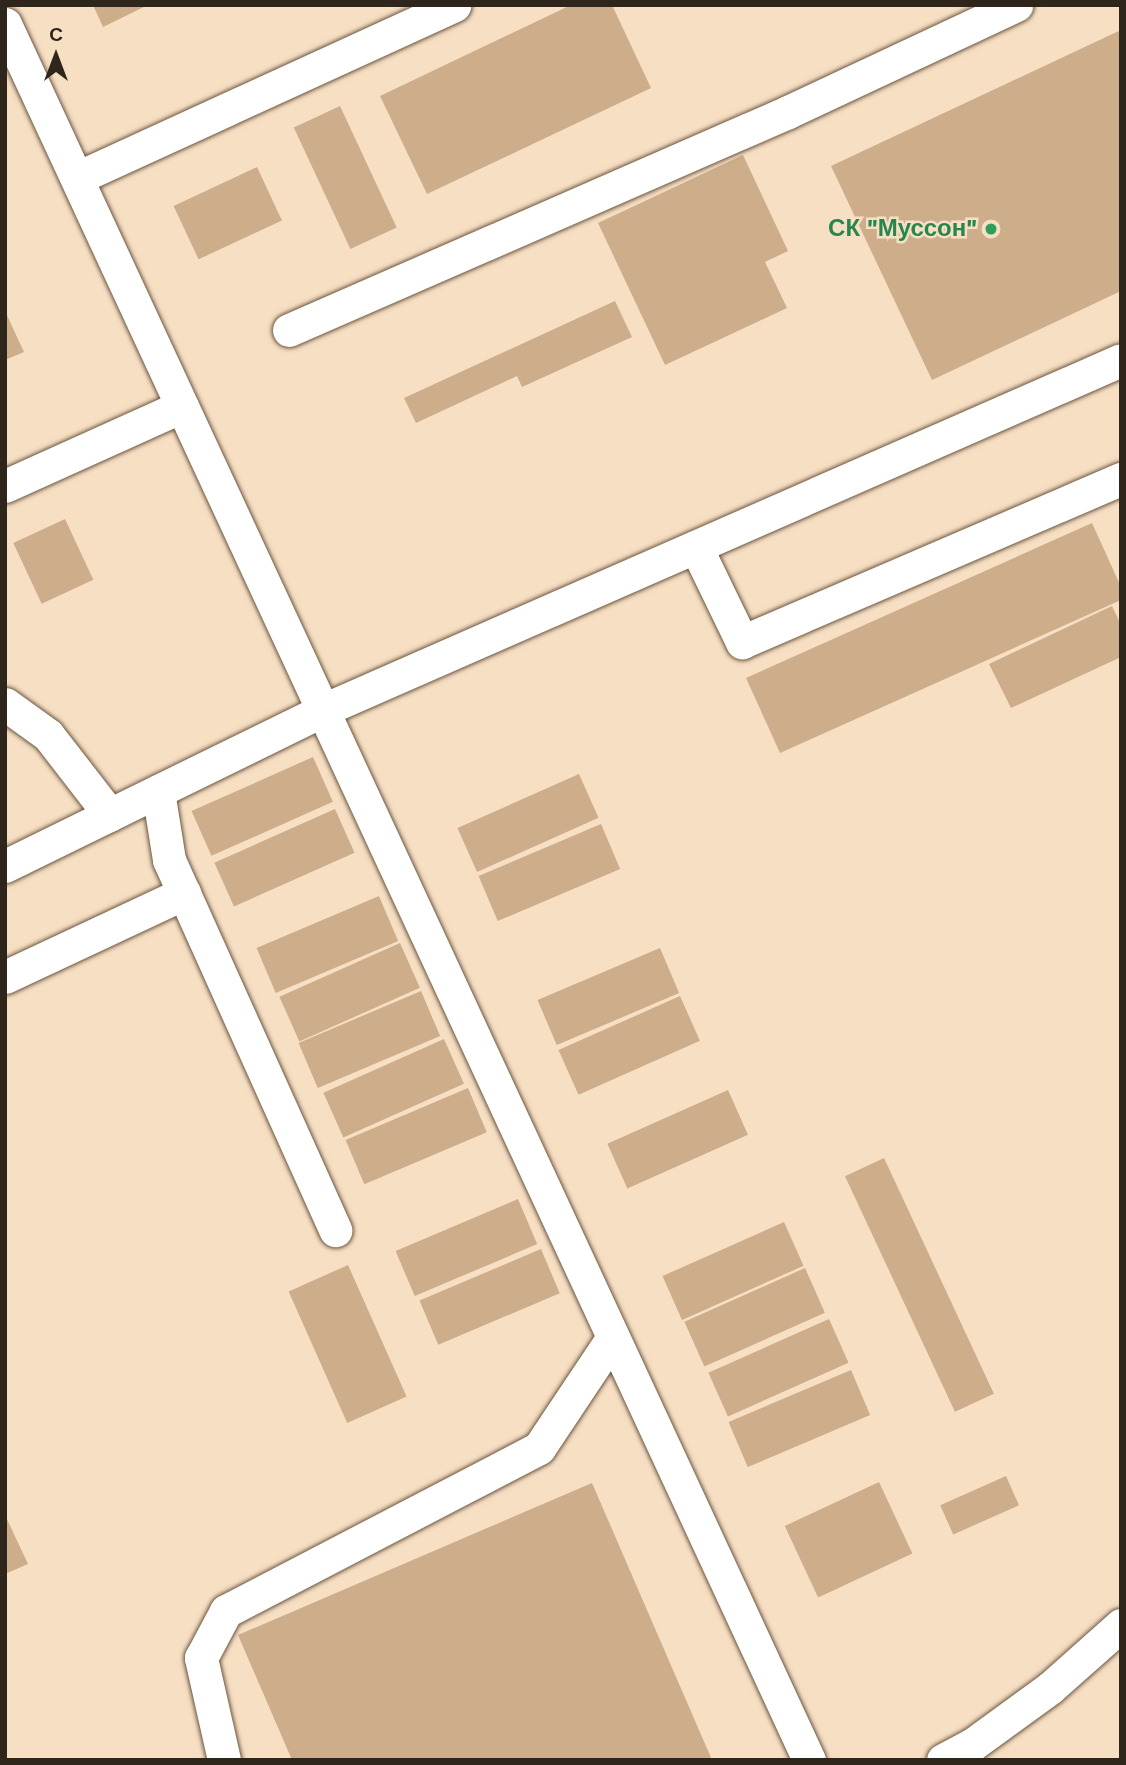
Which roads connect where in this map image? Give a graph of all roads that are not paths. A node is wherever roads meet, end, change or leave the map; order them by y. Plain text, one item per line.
1 (454, 5) edge
2 (1016, 5) edge
3 (5, 24) edge
4 (77, 178) junction
5 (289, 330) dead end
6 (1121, 360) edge
7 (182, 406) junction
8 (1121, 479) edge
9 (5, 486) edge
10 (696, 547) junction
11 (5, 704) edge
12 (323, 710) junction
13 (158, 791) junction
14 (110, 815) junction
15 (5, 866) edge
16 (184, 893) junction
17 (5, 977) edge
18 (335, 1230) dead end
19 (613, 1337) junction
20 (1121, 1625) edge
21 (223, 1760) edge
22 (809, 1760) edge
23 (943, 1760) edge

1 - 4 lane
2 - 5 lane
3 - 4 lane
4 - 7 lane
6 - 10 lane
7 - 9 lane
7 - 12 lane
8 - 10 lane
10 - 12 lane
11 - 14 lane
12 - 13 lane
12 - 19 lane
13 - 14 lane
13 - 16 lane
14 - 15 lane
16 - 17 lane
16 - 18 lane
19 - 21 lane
19 - 22 lane
20 - 23 lane

